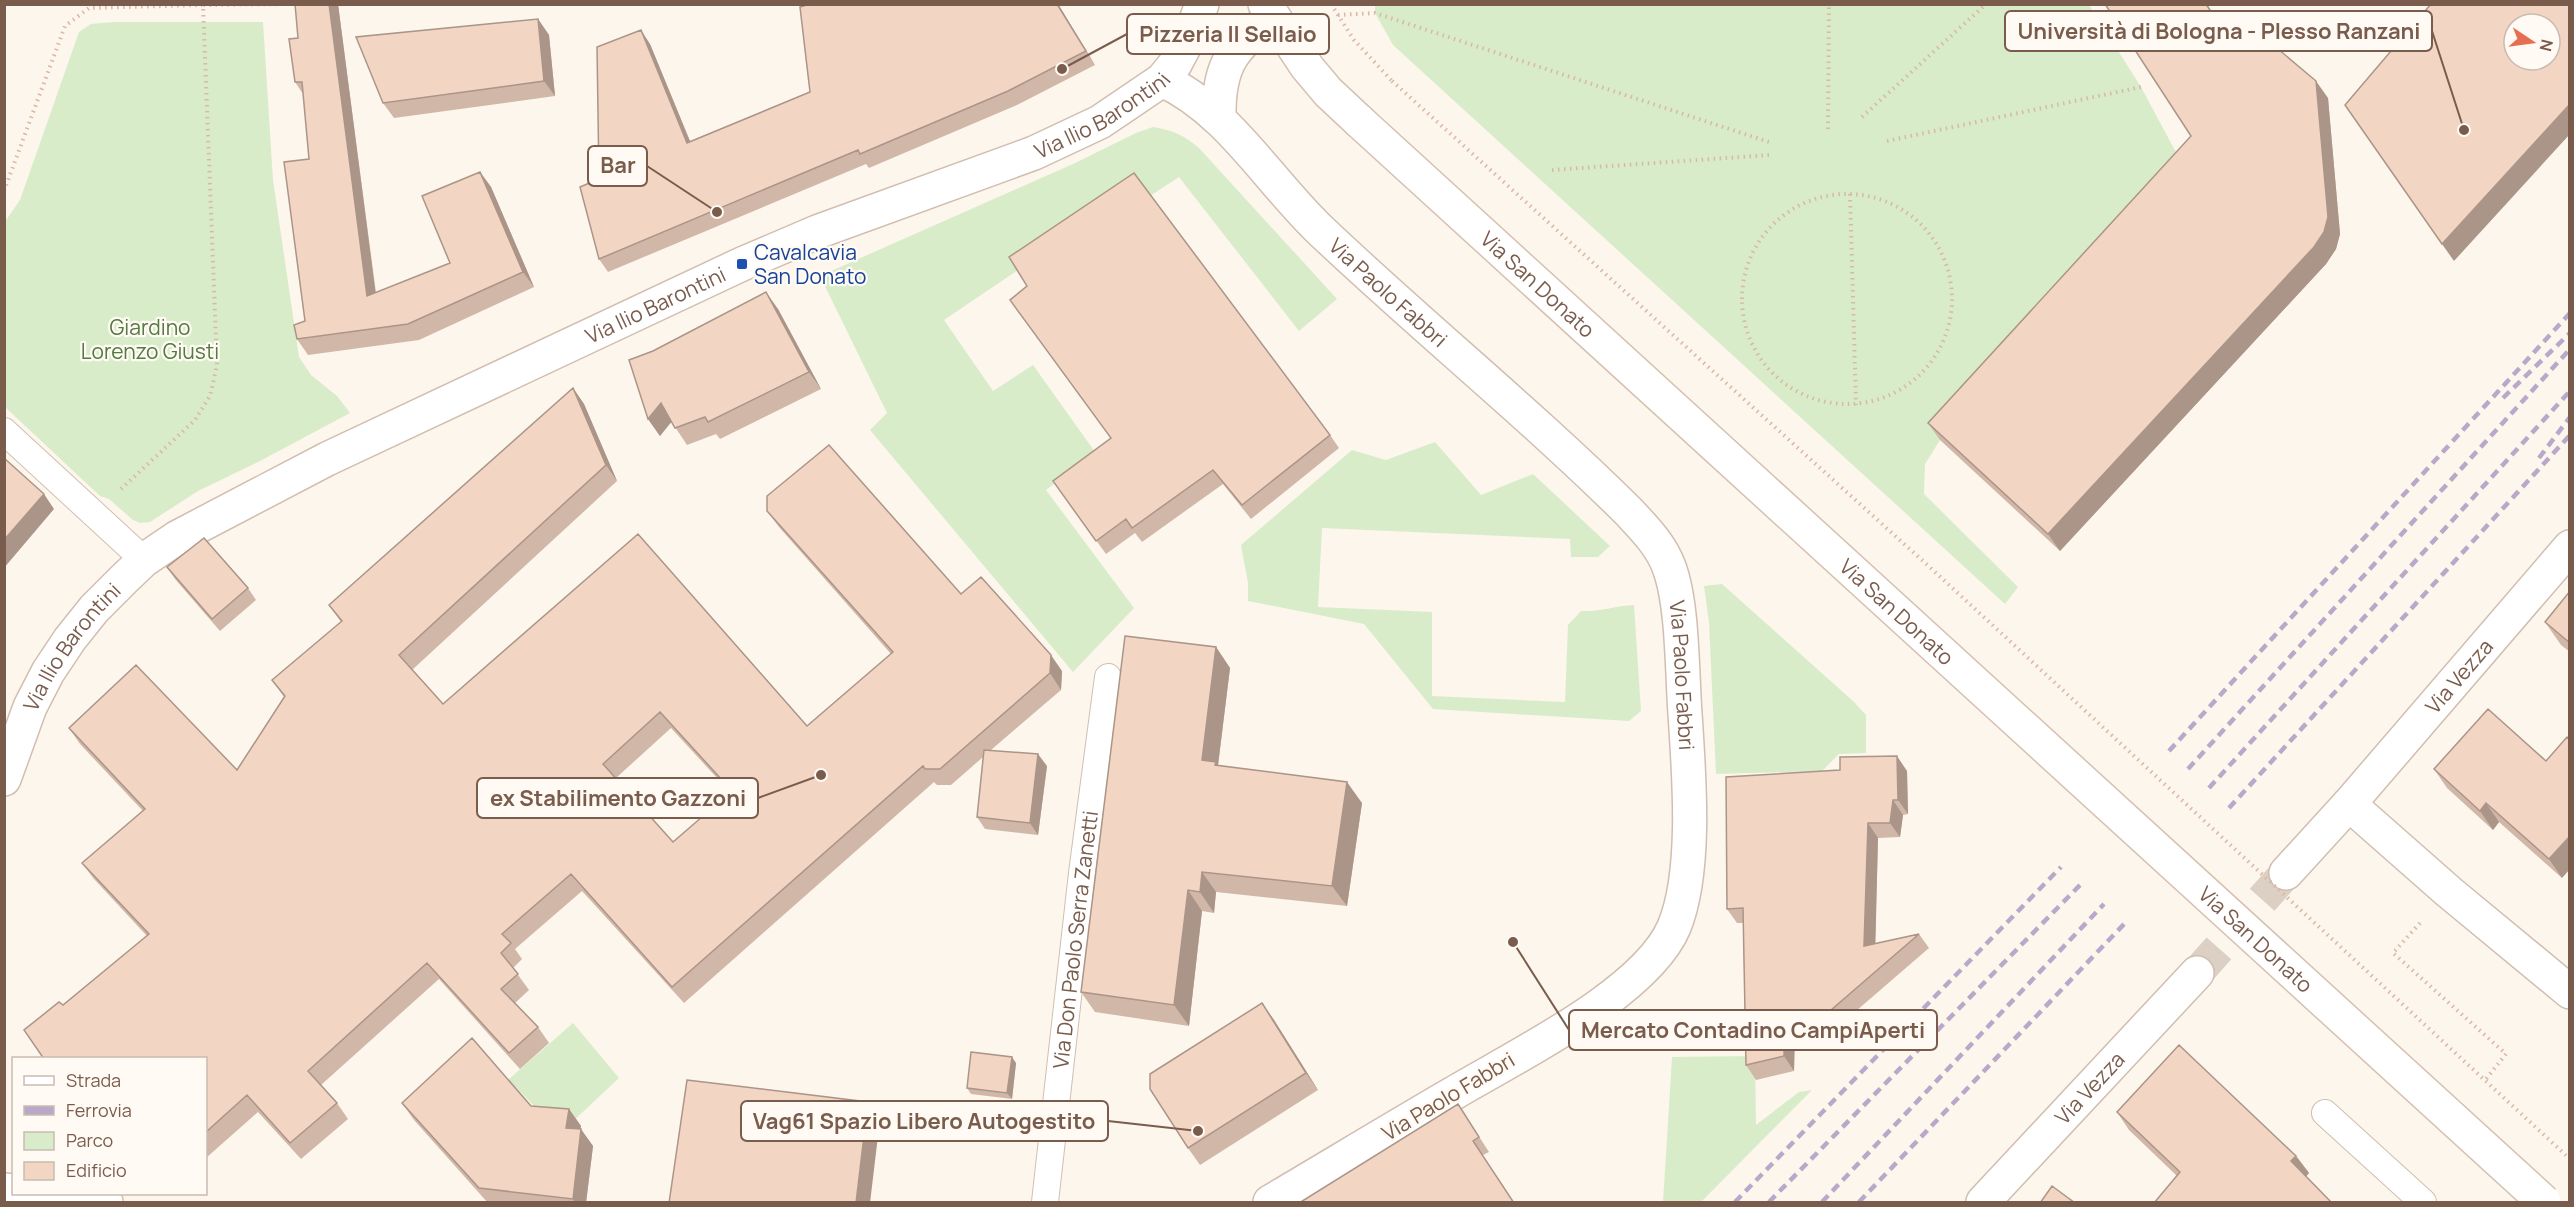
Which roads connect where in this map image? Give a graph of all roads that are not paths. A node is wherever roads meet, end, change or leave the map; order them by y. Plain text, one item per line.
1 (1202, 4) edge
2 (1269, 10) edge
3 (1162, 80) junction
4 (1219, 118) junction
5 (4, 431) edge
6 (2570, 547) edge
7 (144, 560) junction
8 (1108, 677) dead end
9 (4, 778) edge
10 (2349, 804) junction
11 (2286, 873) tunnel mouth
12 (2197, 973) tunnel mouth
13 (2570, 992) edge
14 (2325, 1113) dead end
15 (42, 1195) edge
16 (106, 1203) edge
17 (1045, 1203) edge
18 (1270, 1203) edge
19 (1983, 1203) edge
20 (2423, 1203) edge
21 (2544, 1203) edge

1 - 3 street, Via Ilio Barontini
2 - 4 street
2 - 21 street, Via San Donato, bridge
3 - 4 street, Via Paolo Fabbri
3 - 7 street, Via Ilio Barontini
4 - 18 street, Via Paolo Fabbri
5 - 7 lane
6 - 10 street, Via Vezza
7 - 9 street, Via Ilio Barontini
8 - 17 lane, Via Don Paolo Serra Zanetti
10 - 11 street, Via Vezza
10 - 13 street
12 - 19 street, Via Vezza
14 - 20 lane
15 - 16 street

